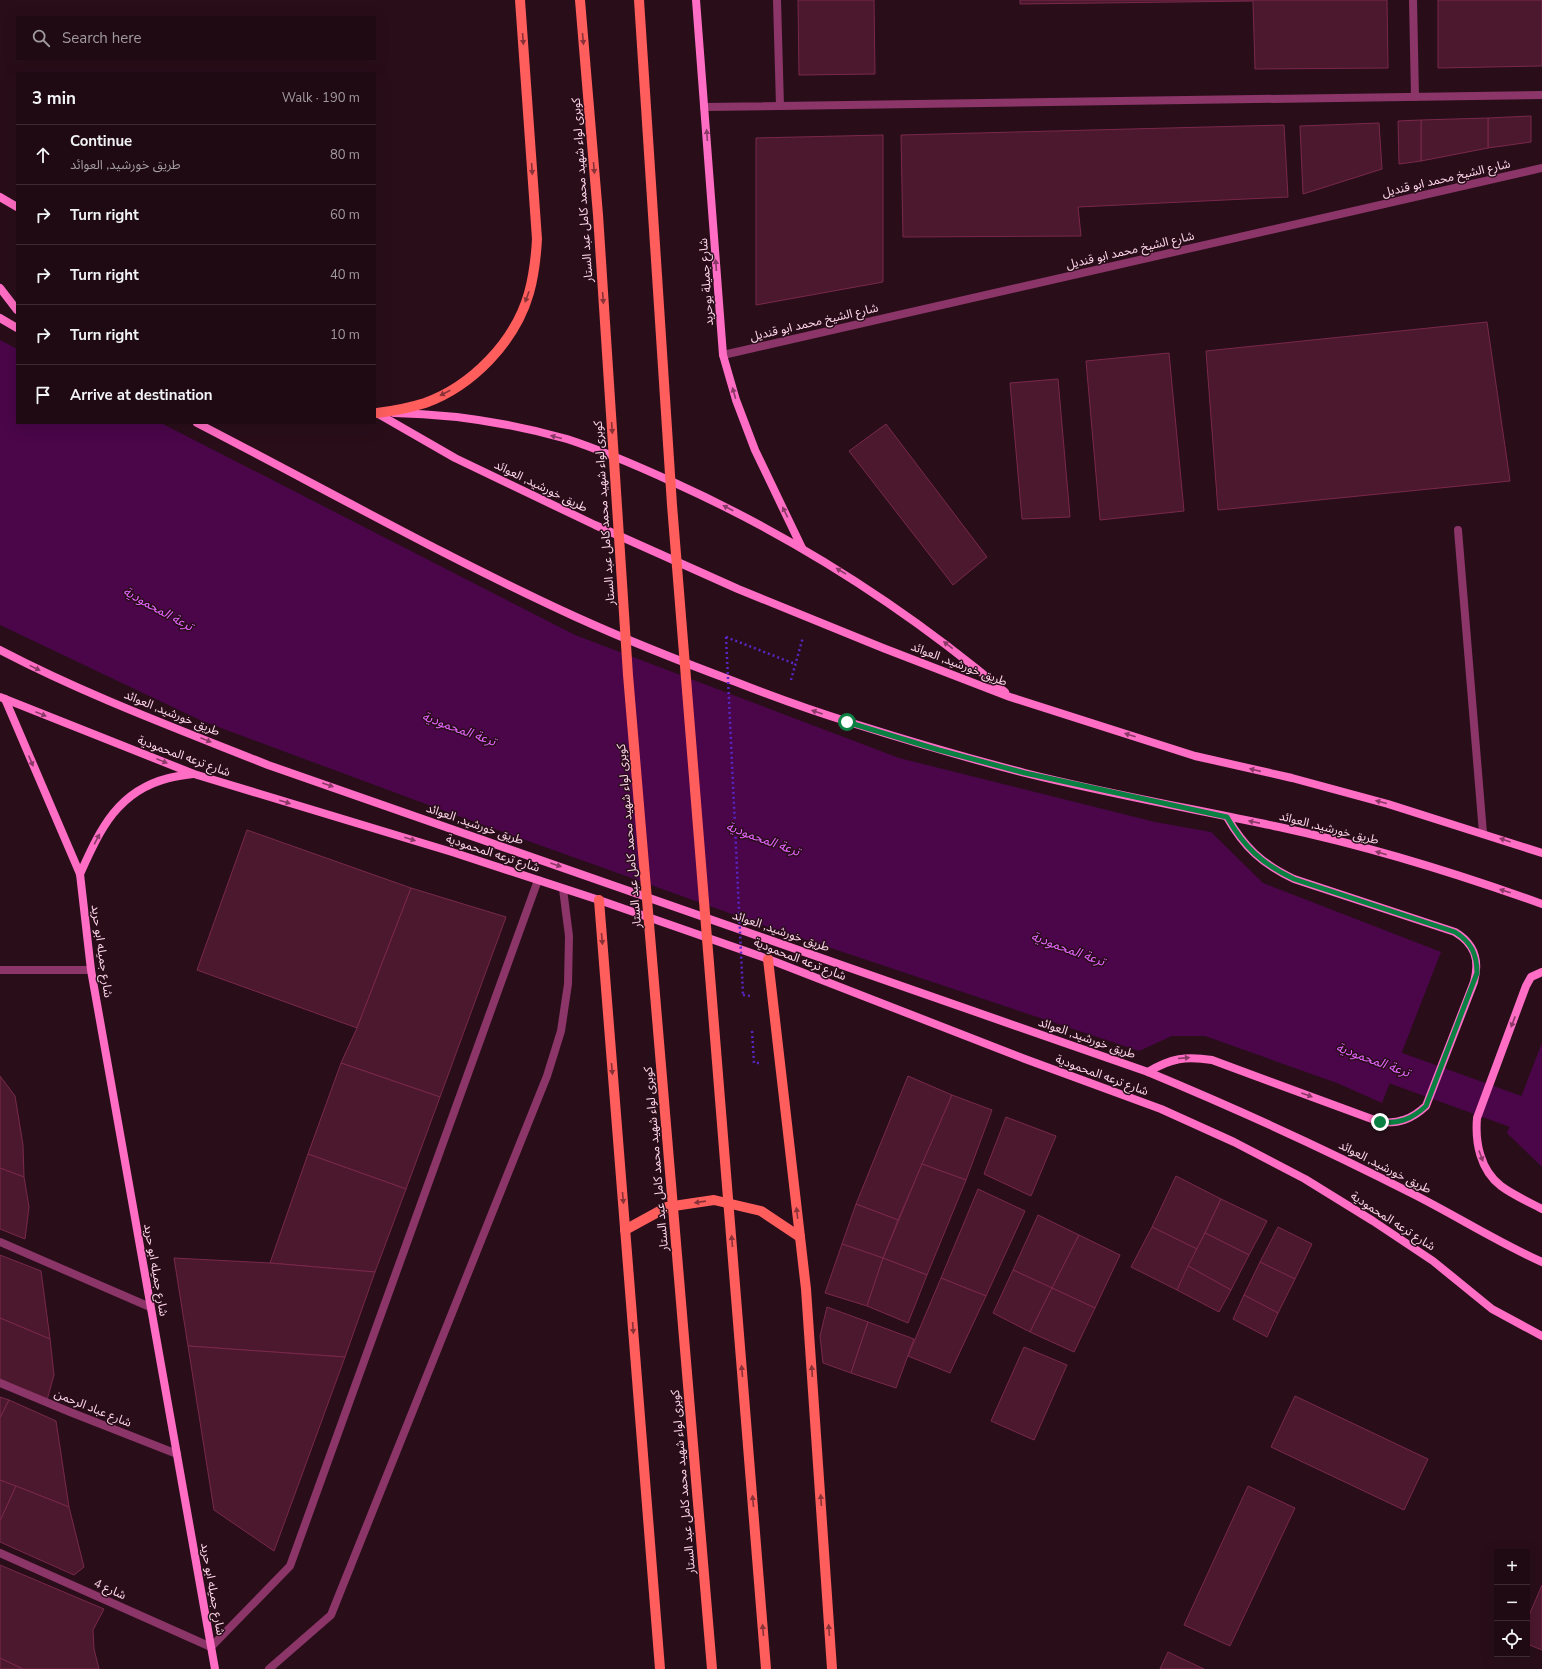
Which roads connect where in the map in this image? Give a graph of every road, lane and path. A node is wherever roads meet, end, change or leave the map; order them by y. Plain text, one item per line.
1 (520, 0) edge
2 (580, 0) edge
3 (639, 0) edge
4 (696, 0) edge
5 (777, 0) edge
6 (1413, 0) edge
7 (1542, 95) edge
8 (1415, 97) junction
9 (780, 106) junction
10 (704, 107) junction
11 (1542, 168) edge
12 (0, 197) edge
13 (16, 205) edge
14 (0, 288) edge
15 (16, 309) edge
16 (0, 318) edge
17 (16, 327) edge
18 (723, 355) junction
19 (376, 412) edge
20 (199, 424) edge
21 (1458, 530) dead end
22 (802, 548) junction
23 (808, 617) junction
24 (0, 650) edge
25 (1010, 697) junction
26 (2, 698) edge
27 (194, 774) junction
28 (1227, 817) junction
29 (1483, 833) junction
30 (1542, 853) edge
31 (80, 874) junction
32 (538, 880) junction
33 (563, 889) junction
34 (598, 900) junction
35 (1542, 904) edge
36 (768, 959) junction
37 (0, 970) edge
38 (91, 970) junction
39 (1542, 972) edge
40 (743, 995) dead end
41 (1148, 1072) junction
42 (1542, 1209) edge
43 (625, 1230) junction
44 (800, 1237) junction
45 (0, 1242) edge
46 (1542, 1262) edge
47 (150, 1307) junction
48 (1542, 1336) edge
49 (0, 1383) edge
50 (177, 1454) junction
51 (0, 1553) edge
52 (211, 1647) junction
53 (215, 1669) edge
54 (269, 1669) edge
55 (660, 1669) edge
56 (712, 1669) edge
57 (766, 1669) edge
58 (832, 1669) edge

1 -> 19 main road
2 -> 56 main road, كوبرى لواء شهيد محمد كامل عبد الستار, bridge
57 -> 3 main road, bridge
4 - 10 main road, شارع جميلة بوحريد
5 - 9 street
6 - 8 street
7 - 8 street
8 - 9 street
9 - 10 street
18 -> 10 main road, شارع جميلة بوحريد
11 - 18 street, شارع الشيخ محمد ابو قنديل
12 - 13 main road
14 - 15 main road
16 - 17 main road
22 -> 18 main road, شارع جميلة بوحريد
22 -> 19 main road
19 - 23 main road, طريق خورشيد, العوائد
28 -> 20 main road, طريق خورشيد, العوائد
21 - 29 street
25 -> 22 main road
23 - 25 main road, طريق خورشيد, العوائد
23 - 40 path, bridge
24 -> 41 main road, طريق خورشيد, العوائد
29 -> 25 main road, طريق خورشيد, العوائد
26 -> 27 main road, شارع ترعه المحمودية
26 -> 31 main road, شارع جميله ابو حريد
31 -> 27 main road
27 -> 32 main road, شارع ترعه المحمودية
35 -> 28 main road, طريق خورشيد, العوائد
41 -> 28 main road
30 -> 29 main road, طريق خورشيد, العوائد
31 - 38 main road, شارع جميله ابو حريد
32 - 33 main road, شارع ترعه المحمودية
32 - 52 street
33 - 34 main road, شارع ترعه المحمودية
33 - 54 street
34 - 36 main road, شارع ترعه المحمودية
34 -> 43 main road
44 -> 36 main road
36 - 48 main road, شارع ترعه المحمودية
37 - 38 street
38 - 47 main road, شارع جميله ابو حريد
39 -> 42 main road
41 - 46 main road, طريق خورشيد, العوائد
44 -> 43 main road
43 -> 55 main road
58 -> 44 main road
45 - 47 street
47 - 50 main road, شارع جميله ابو حريد
49 - 50 street, شارع عباد الرحمن
50 - 52 main road, شارع جميله ابو حريد
51 - 52 street, شارع 4
52 - 53 main road, شارع جميله ابو حريد

